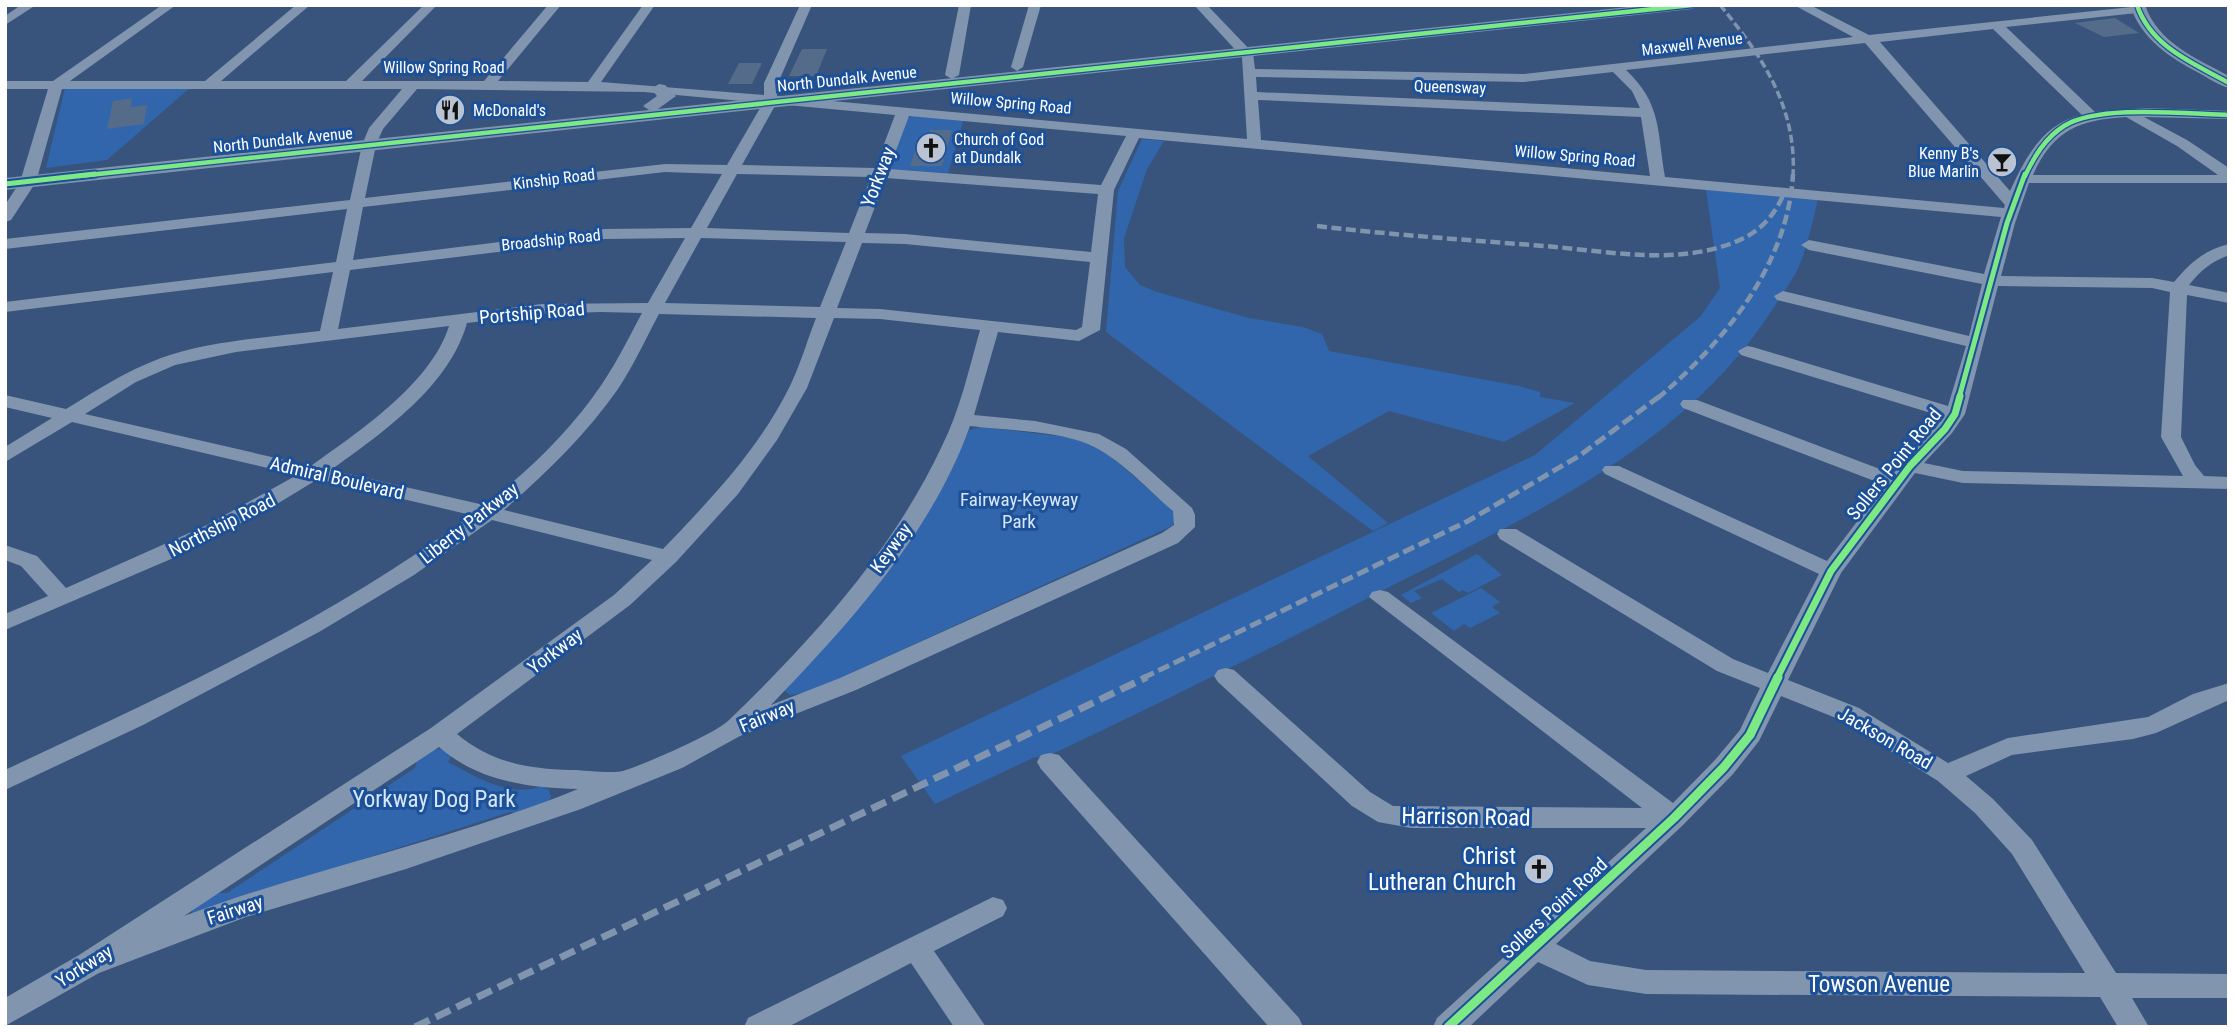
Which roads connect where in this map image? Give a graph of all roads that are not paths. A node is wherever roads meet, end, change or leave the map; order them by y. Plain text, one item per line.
1 (30, 5) edge
2 (170, 5) edge
3 (304, 5) edge
4 (431, 5) edge
5 (555, 5) edge
6 (649, 5) edge
7 (806, 5) edge
8 (965, 5) edge
9 (1035, 5) edge
10 (1200, 5) edge
11 (1590, 5) edge
12 (1692, 5) edge
13 (1800, 5) edge
14 (2137, 7) edge
15 (5, 21) edge
16 (1995, 24) junction
17 (1867, 40) junction
18 (1241, 47) junction
19 (1017, 67) junction
20 (1618, 70) junction
21 (1250, 73) junction
22 (952, 75) junction
23 (2229, 83) edge
24 (351, 84) junction
25 (56, 85) junction
26 (208, 85) junction
27 (414, 85) junction
28 (488, 85) junction
29 (6, 86) edge
30 (592, 86) junction
31 (659, 89) junction
32 (1251, 96) junction
33 (744, 97) junction
34 (774, 98) junction
35 (652, 106) junction
36 (904, 111) junction
37 (1648, 113) junction
38 (2130, 114) junction
39 (2229, 115) edge
40 (2092, 117) junction
41 (1135, 132) junction
42 (370, 141) junction
43 (1254, 144) junction
44 (732, 170) junction
45 (879, 173) junction
46 (5, 176) edge
47 (29, 177) junction
48 (2229, 177) edge
49 (2023, 179) junction
50 (1658, 181) junction
51 (5, 184) edge
52 (1106, 190) junction
53 (357, 202) junction
54 (2012, 208) junction
55 (5, 217) edge
56 (698, 233) junction
57 (855, 237) junction
58 (5, 244) edge
59 (1809, 245) dead end
60 (2229, 250) edge
61 (1099, 258) junction
62 (344, 265) junction
63 (1992, 281) junction
64 (2179, 288) junction
65 (1783, 296) dead end
66 (2229, 299) edge
67 (5, 307) edge
68 (655, 308) junction
69 (828, 312) junction
70 (460, 319) junction
71 (990, 328) junction
72 (328, 336) junction
73 (1976, 343) junction
74 (1747, 351) dead end
75 (5, 401) edge
76 (1690, 404) dead end
77 (1955, 414) junction
78 (69, 416) junction
79 (963, 420) junction
80 (5, 456) edge
81 (1612, 470) dead end
82 (316, 472) junction
83 (1904, 475) junction
84 (2199, 483) junction
85 (2229, 483) edge
86 (485, 513) junction
87 (1508, 534) dead end
88 (5, 552) edge
89 (668, 557) junction
90 (1831, 571) junction
91 (1380, 597) dead end
92 (62, 598) junction
93 (5, 622) edge
94 (1226, 676) dead end
95 (1775, 686) junction
96 (2229, 691) edge
97 (731, 730) junction
98 (440, 734) junction
99 (1050, 762) dead end
100 (1947, 774) junction
101 (622, 780) junction
102 (5, 781) edge
103 (1674, 818) junction
104 (993, 908) dead end
105 (1537, 947) junction
106 (916, 948) junction
107 (89, 964) junction
108 (2108, 985) junction
109 (2229, 986) edge
110 (5, 1013) edge
111 (759, 1027) edge
112 (971, 1027) edge
113 (1288, 1027) edge
114 (1448, 1027) edge
115 (2134, 1027) edge

1 - 15 street
2 - 25 street
3 - 26 street
4 - 24 street
5 - 28 street
6 - 30 street
7 - 34 street, Liberty Parkway
8 - 22 street
9 - 19 street
10 - 18 street
11 - 18 main road, North Dundalk Avenue
12 - 18 main road, North Dundalk Avenue
13 - 17 street
14 - 16 street, Maxwell Avenue
14 - 23 main road
16 - 17 street, Maxwell Avenue
16 - 40 street
17 - 20 street, Maxwell Avenue
17 - 54 street
18 - 19 main road, North Dundalk Avenue
18 - 21 street
18 - 34 main road, North Dundalk Avenue
19 - 22 main road, North Dundalk Avenue
20 - 21 street, Maxwell Avenue
20 - 37 street
21 - 32 street
22 - 34 main road, North Dundalk Avenue
24 - 26 street, Willow Spring Road
24 - 27 street, Willow Spring Road
25 - 26 street, Willow Spring Road
25 - 29 street, Willow Spring Road
25 - 47 street
27 - 28 street, Willow Spring Road
27 - 42 street
28 - 30 street, Willow Spring Road
30 - 31 street, Willow Spring Road
31 - 33 street, Willow Spring Road
31 - 35 main road
32 - 37 street, Queensway
32 - 43 street
33 - 34 main road, North Dundalk Avenue
33 - 35 main road, North Dundalk Avenue
34 - 36 street, Willow Spring Road
34 - 42 main road, North Dundalk Avenue
34 - 44 street, Liberty Parkway
35 - 42 main road, North Dundalk Avenue
36 - 41 street, Willow Spring Road
36 - 45 street, Yorkway
37 - 50 street
38 - 39 street, Sollers Point Road
38 - 40 street, Sollers Point Road
38 - 48 street
40 - 49 street, Sollers Point Road
41 - 43 street, Willow Spring Road
41 - 52 street
42 - 47 main road, North Dundalk Avenue
42 - 53 street
43 - 50 street, Willow Spring Road
44 - 45 street, Kinship Road
44 - 53 street, Kinship Road
44 - 56 street, Liberty Parkway
45 - 52 street, Kinship Road
45 - 57 street, Yorkway
46 - 47 main road, North Dundalk Avenue
47 - 51 main road, North Dundalk Avenue
47 - 55 street
48 - 49 street
49 - 54 street, Sollers Point Road
50 - 54 street, Willow Spring Road
52 - 61 street
53 - 58 street, Kinship Road
53 - 62 street
54 - 63 street, Sollers Point Road
56 - 57 street, Broadship Road
56 - 62 street, Broadship Road
56 - 68 street, Liberty Parkway
57 - 61 street, Broadship Road
57 - 69 street, Yorkway
59 - 63 street
60 - 64 street
61 - 71 street, Portship Road
62 - 67 street, Broadship Road
62 - 72 street
63 - 64 street
63 - 73 street, Sollers Point Road
64 - 66 street
64 - 84 street
65 - 73 street
68 - 69 street, Portship Road
68 - 70 street, Portship Road
68 - 86 street, Liberty Parkway
69 - 71 street, Portship Road
69 - 89 street, Yorkway
70 - 72 street, Portship Road
70 - 82 street, Northship Road
71 - 79 street, Keyway
72 - 78 street, Portship Road
73 - 77 street, Sollers Point Road
74 - 77 street
75 - 78 street, Admiral Boulevard
76 - 83 street
77 - 83 street, Sollers Point Road
78 - 80 street, Portship Road
78 - 82 street, Admiral Boulevard
79 - 97 street, Keyway
79 - 97 street, Fairway
81 - 90 street
82 - 86 street, Admiral Boulevard
82 - 92 street, Northship Road
83 - 84 street
83 - 90 street, Sollers Point Road
84 - 85 street
86 - 89 street, Admiral Boulevard
86 - 102 street, Liberty Parkway
87 - 95 street, Jackson Road
88 - 92 street
89 - 98 street, Yorkway
90 - 95 street, Sollers Point Road
91 - 103 street
92 - 93 street, Northship Road
94 - 103 street, Harrison Road
95 - 100 street, Jackson Road
95 - 103 street, Sollers Point Road
96 - 100 street
97 - 101 street, Fairway
98 - 101 street
98 - 107 street, Yorkway
99 - 113 street
100 - 108 street, Jackson Road
101 - 107 street, Fairway
103 - 105 street, Sollers Point Road
104 - 106 street
105 - 108 street, Towson Avenue
105 - 114 street, Sollers Point Road
106 - 111 street
106 - 112 street
107 - 110 street, Yorkway
108 - 109 street, Towson Avenue
108 - 115 street, Jackson Road

